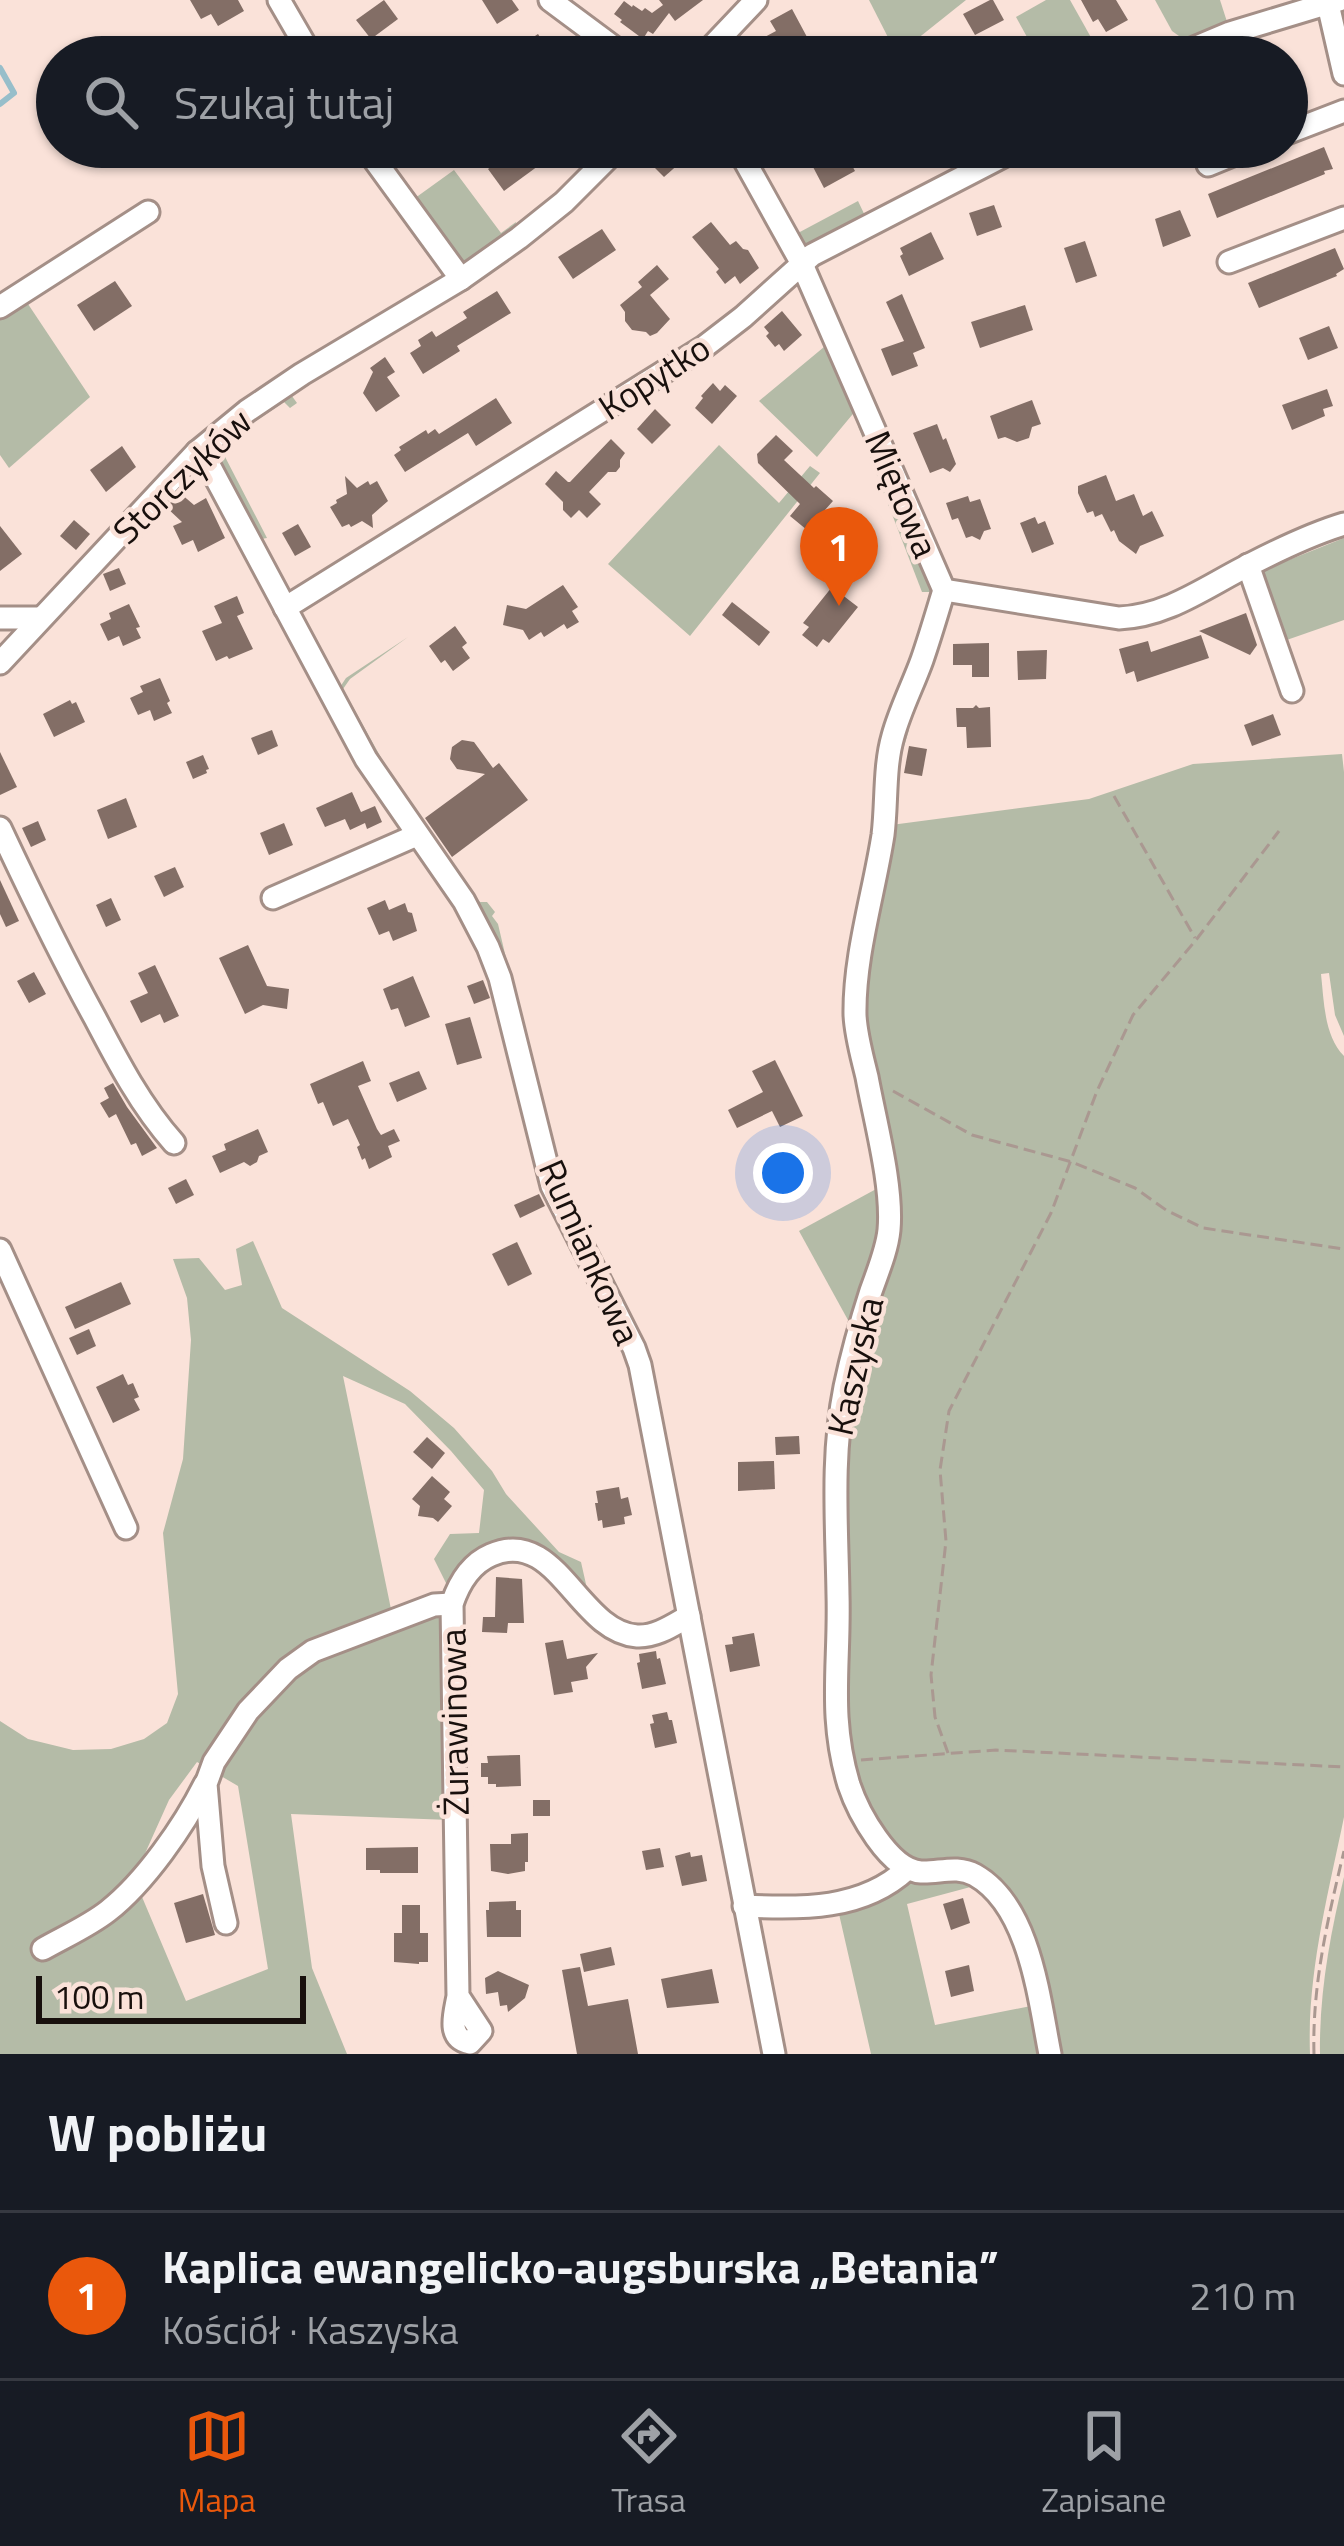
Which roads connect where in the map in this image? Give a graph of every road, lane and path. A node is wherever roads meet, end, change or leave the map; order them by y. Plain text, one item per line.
1 (279, 0) edge
2 (550, 0) edge
3 (756, 0) edge
4 (1331, 1) edge
5 (300, 36) edge
6 (598, 36) edge
7 (722, 36) edge
8 (1223, 36) edge
9 (1344, 74) edge
10 (1344, 111) edge
11 (1308, 125) edge
12 (380, 168) edge
13 (597, 168) edge
14 (749, 168) edge
15 (981, 168) edge
16 (148, 212) dead end
17 (1344, 218) edge
18 (801, 262) junction
19 (1229, 262) dead end
20 (461, 279) junction
21 (0, 308) edge
22 (197, 452) junction
23 (1344, 524) edge
24 (1248, 565) junction
25 (944, 590) junction
26 (285, 608) junction
27 (0, 618) edge
28 (41, 618) junction
29 (0, 663) edge
30 (1292, 692) dead end
31 (1114, 796) dead end
32 (0, 828) edge
33 (1279, 831) dead end
34 (417, 835) junction
35 (273, 898) dead end
36 (1196, 940) junction
37 (866, 1074) junction
38 (174, 1143) dead end
39 (1072, 1162) junction
40 (1344, 1249) edge
41 (0, 1250) edge
42 (125, 1528) dead end
43 (452, 1604) junction
44 (689, 1616) junction
45 (949, 1754) junction
46 (843, 1762) junction
47 (1344, 1767) edge
48 (206, 1784) junction
49 (1344, 1851) edge
50 (908, 1869) junction
51 (744, 1906) junction
52 (226, 1923) dead end
53 (43, 1949) dead end
54 (458, 1996) dead end
55 (773, 2054) edge
56 (1050, 2054) edge
57 (1314, 2054) edge

1 - 5 street
2 - 6 street
3 - 7 street
4 - 8 street
4 - 9 street
10 - 11 street
12 - 20 street
13 - 20 street, Storczyków
14 - 18 street, Miętowa
15 - 18 street, Kopytko
16 - 21 street
17 - 19 street
18 - 25 street, Miętowa
18 - 26 street, Kopytko
20 - 22 street, Storczyków
22 - 26 street, Rumiankowa
22 - 28 street, Storczyków
23 - 24 street, Miętowa
24 - 25 street, Miętowa
24 - 30 street
25 - 37 street, Kaszyska
26 - 34 street, Rumiankowa
27 - 28 street
28 - 29 street, Storczyków
31 - 36 path
32 - 38 street
33 - 36 path
34 - 35 street
34 - 44 street, Rumiankowa
36 - 39 path
37 - 39 path
37 - 46 street, Kaszyska
39 - 40 path
39 - 45 path
41 - 42 street
43 - 44 street, Żurawinowa
43 - 48 street
43 - 54 street, Żurawinowa
44 - 51 street, Rumiankowa
45 - 46 path
45 - 47 path
46 - 50 street, Kaszyska
48 - 52 street
48 - 53 street
49 - 57 path
50 - 51 street
50 - 56 street
51 - 55 street, Rumiankowa

